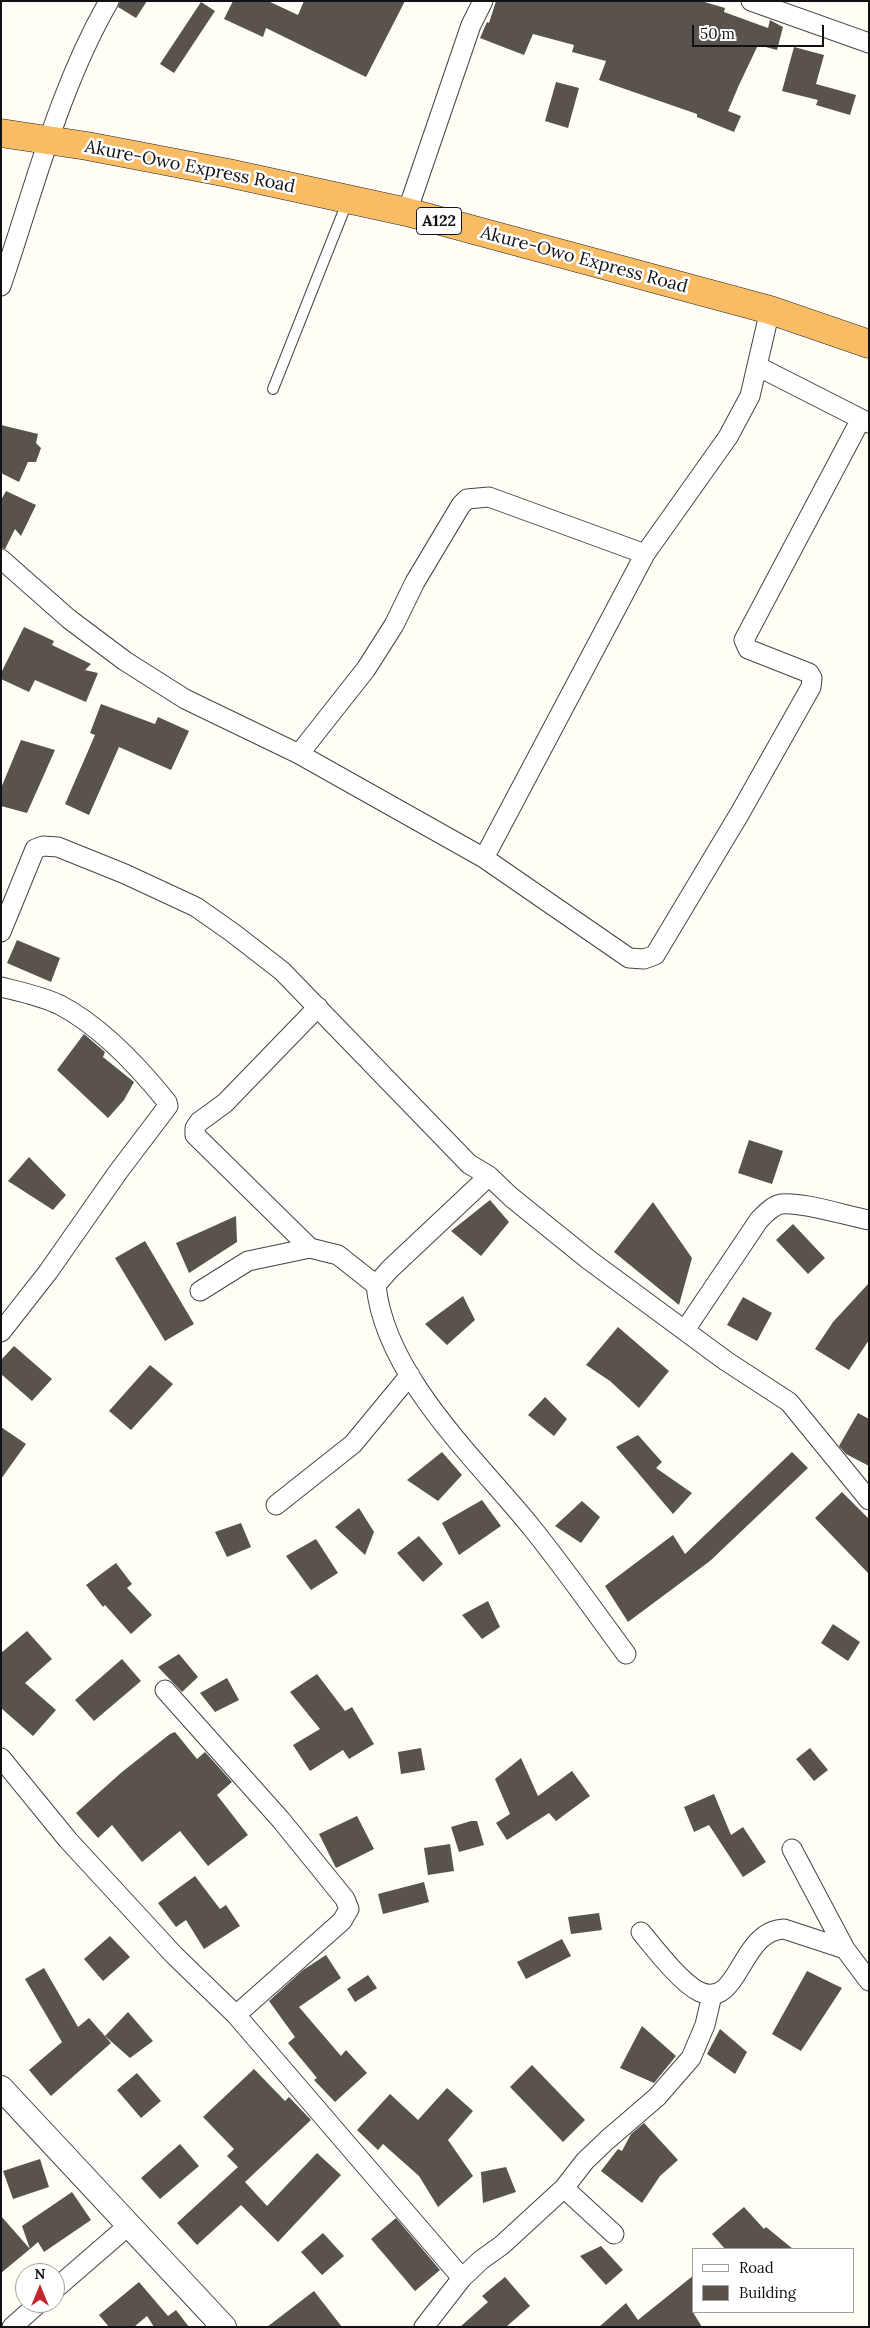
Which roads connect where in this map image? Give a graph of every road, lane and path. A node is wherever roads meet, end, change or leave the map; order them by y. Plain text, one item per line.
1 (109, 1) edge
2 (483, 1) edge
3 (750, 1) edge
4 (869, 43) edge
5 (1, 133) edge
6 (47, 141) junction
7 (348, 200) junction
8 (407, 212) junction
9 (1, 286) edge
10 (770, 310) junction
11 (869, 344) edge
12 (757, 366) junction
13 (273, 390) dead end
14 (865, 421) edge
15 (645, 554) junction
16 (1, 559) edge
17 (299, 754) junction
18 (484, 858) junction
19 (1, 932) edge
20 (1, 987) edge
21 (318, 1007) junction
22 (489, 1176) junction
23 (869, 1220) edge
24 (310, 1248) junction
25 (376, 1285) junction
26 (200, 1291) dead end
27 (685, 1330) junction
28 (1, 1332) edge
29 (410, 1375) junction
30 (869, 1500) edge
31 (276, 1505) dead end
32 (626, 1654) dead end
33 (164, 1690) dead end
34 (1, 1758) edge
35 (792, 1848) dead end
36 (641, 1932) dead end
37 (845, 1949) junction
38 (869, 1980) edge
39 (712, 1995) junction
40 (236, 2015) junction
41 (1, 2088) edge
42 (564, 2188) junction
43 (129, 2225) junction
44 (614, 2234) dead end
45 (462, 2278) junction
46 (65, 2280) edge
47 (28, 2313) edge
48 (12, 2327) edge
49 (224, 2327) edge
50 (424, 2327) edge

1 - 6 street
2 - 8 street
3 - 4 street
5 - 6 highway, Akure-Owo Express Road / A122
6 - 7 highway, Akure-Owo Express Road / A122
6 - 9 street
7 - 8 highway, Akure-Owo Express Road / A122
7 - 13 lane
8 - 10 highway, Akure-Owo Express Road / A122
10 - 11 highway, Akure-Owo Express Road / A122
10 - 12 street
12 - 14 street
12 - 15 street
14 - 18 street
15 - 17 street
15 - 18 street
16 - 17 street
17 - 18 street
19 - 21 street
20 - 28 street
21 - 22 street
21 - 24 street
22 - 25 street
22 - 27 street
23 - 27 street
24 - 25 street
24 - 26 street
25 - 29 street
27 - 30 street
29 - 31 street
29 - 32 street
33 - 40 street
34 - 40 street
35 - 37 street
36 - 39 street
37 - 38 street
37 - 39 street
39 - 42 street
40 - 45 street
41 - 43 street
42 - 44 street
42 - 45 street
43 - 46 street
43 - 49 street
45 - 50 street
47 - 48 street

